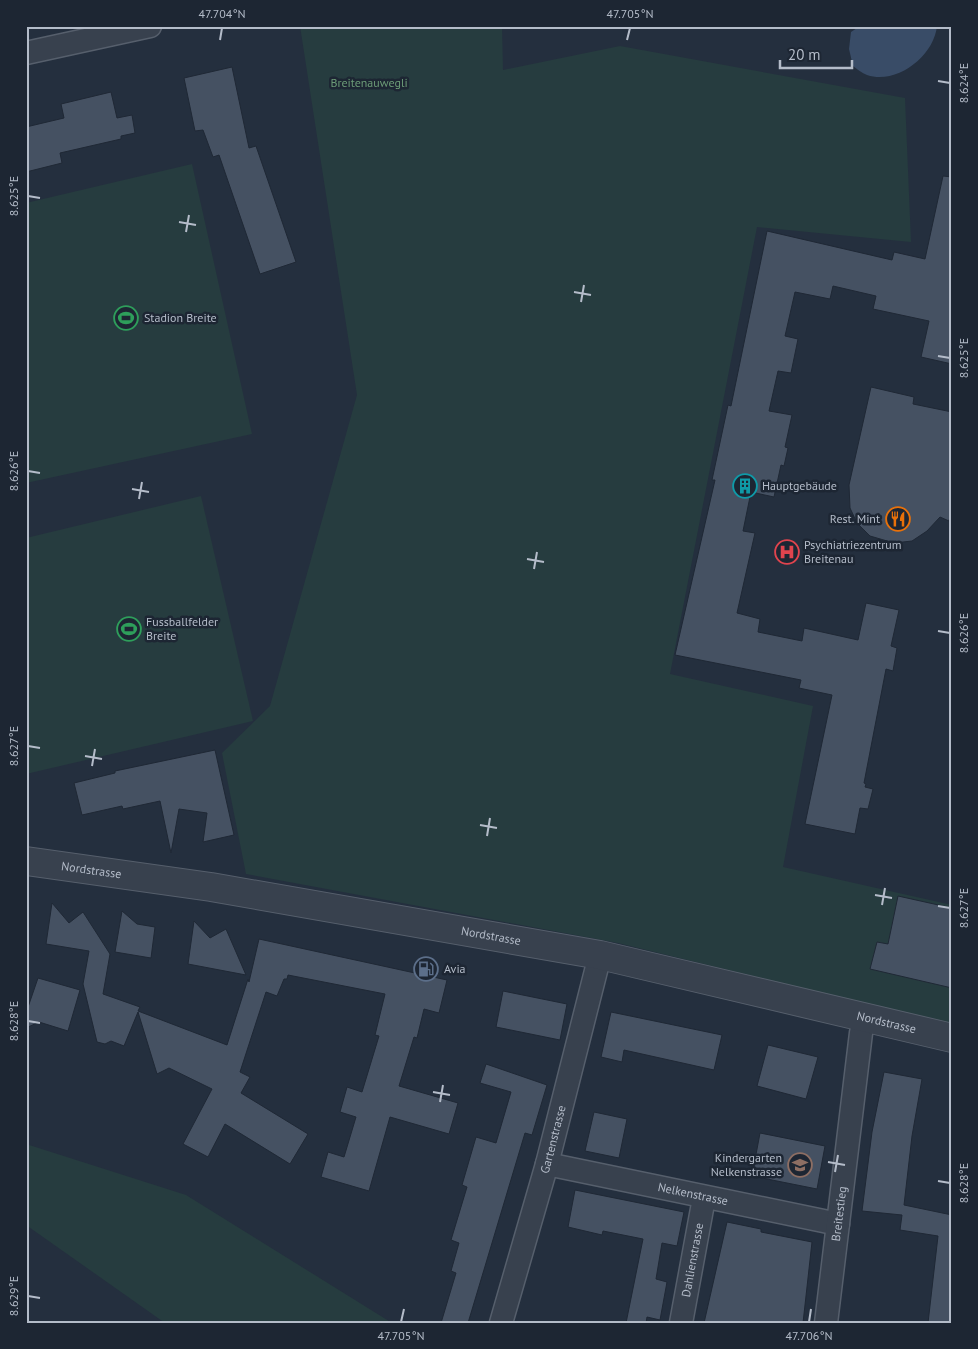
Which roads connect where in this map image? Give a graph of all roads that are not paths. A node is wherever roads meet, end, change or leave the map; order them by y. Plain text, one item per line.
1 (150, 26) edge
2 (26, 53) edge
3 (26, 861) edge
4 (600, 955) junction
5 (865, 1017) junction
6 (952, 1038) edge
7 (546, 1164) junction
8 (704, 1198) junction
9 (838, 1224) junction
10 (501, 1323) edge
11 (681, 1323) edge
12 (826, 1323) edge

1 - 2 street
3 - 4 street, Nordstrasse
4 - 5 street, Nordstrasse
4 - 7 street, Gartenstrasse
5 - 6 street, Nordstrasse
5 - 9 street, Breitestieg
7 - 8 street, Nelkenstrasse
7 - 10 street, Gartenstrasse
8 - 9 street, Nelkenstrasse
8 - 11 street, Dahlienstrasse
9 - 12 street, Breitestieg

